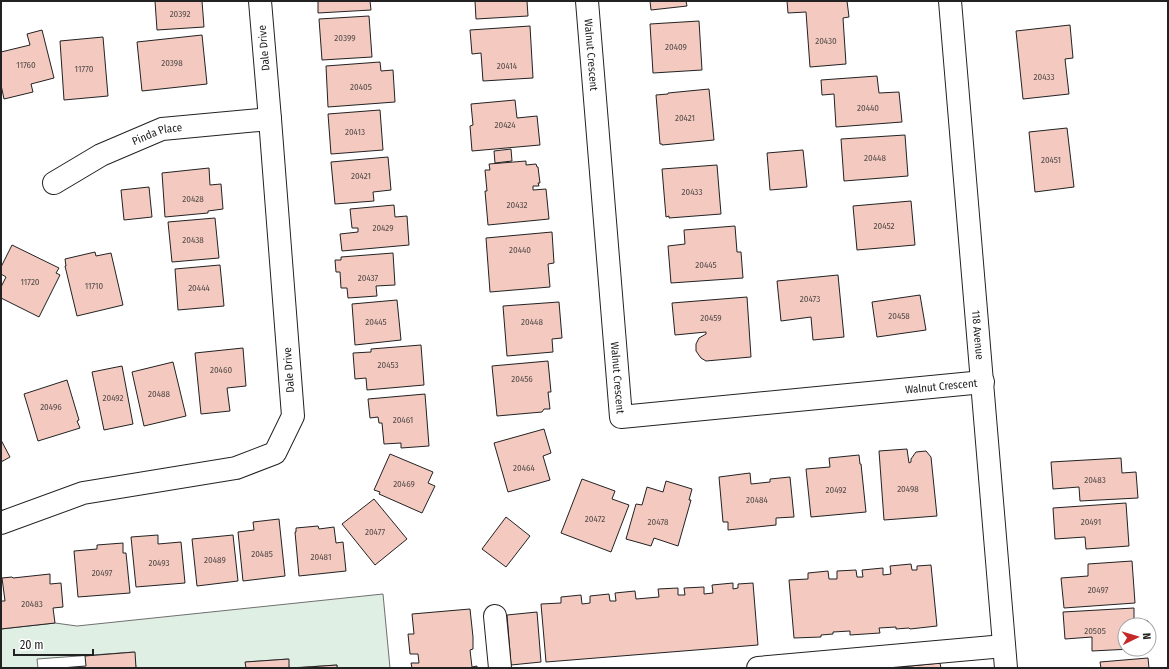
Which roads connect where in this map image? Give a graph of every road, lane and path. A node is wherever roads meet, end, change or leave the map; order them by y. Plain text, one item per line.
1 (260, 1) edge
2 (587, 1) edge
3 (950, 1) edge
4 (270, 119) junction
5 (54, 183) dead end
6 (982, 382) junction
7 (1, 522) edge
8 (495, 616) dead end
9 (1004, 646) junction
10 (862, 664) edge
11 (781, 667) edge
12 (500, 668) edge
13 (758, 668) edge
14 (1006, 668) edge

1 - 4 street, Dale Drive
2 - 6 street, Walnut Crescent
3 - 6 street, 118 Avenue
4 - 5 street, Pinda Place
4 - 7 street, Dale Drive
6 - 9 street, 118 Avenue
8 - 12 street
9 - 10 street
9 - 14 street, 118 Avenue
10 - 11 street
11 - 13 street

